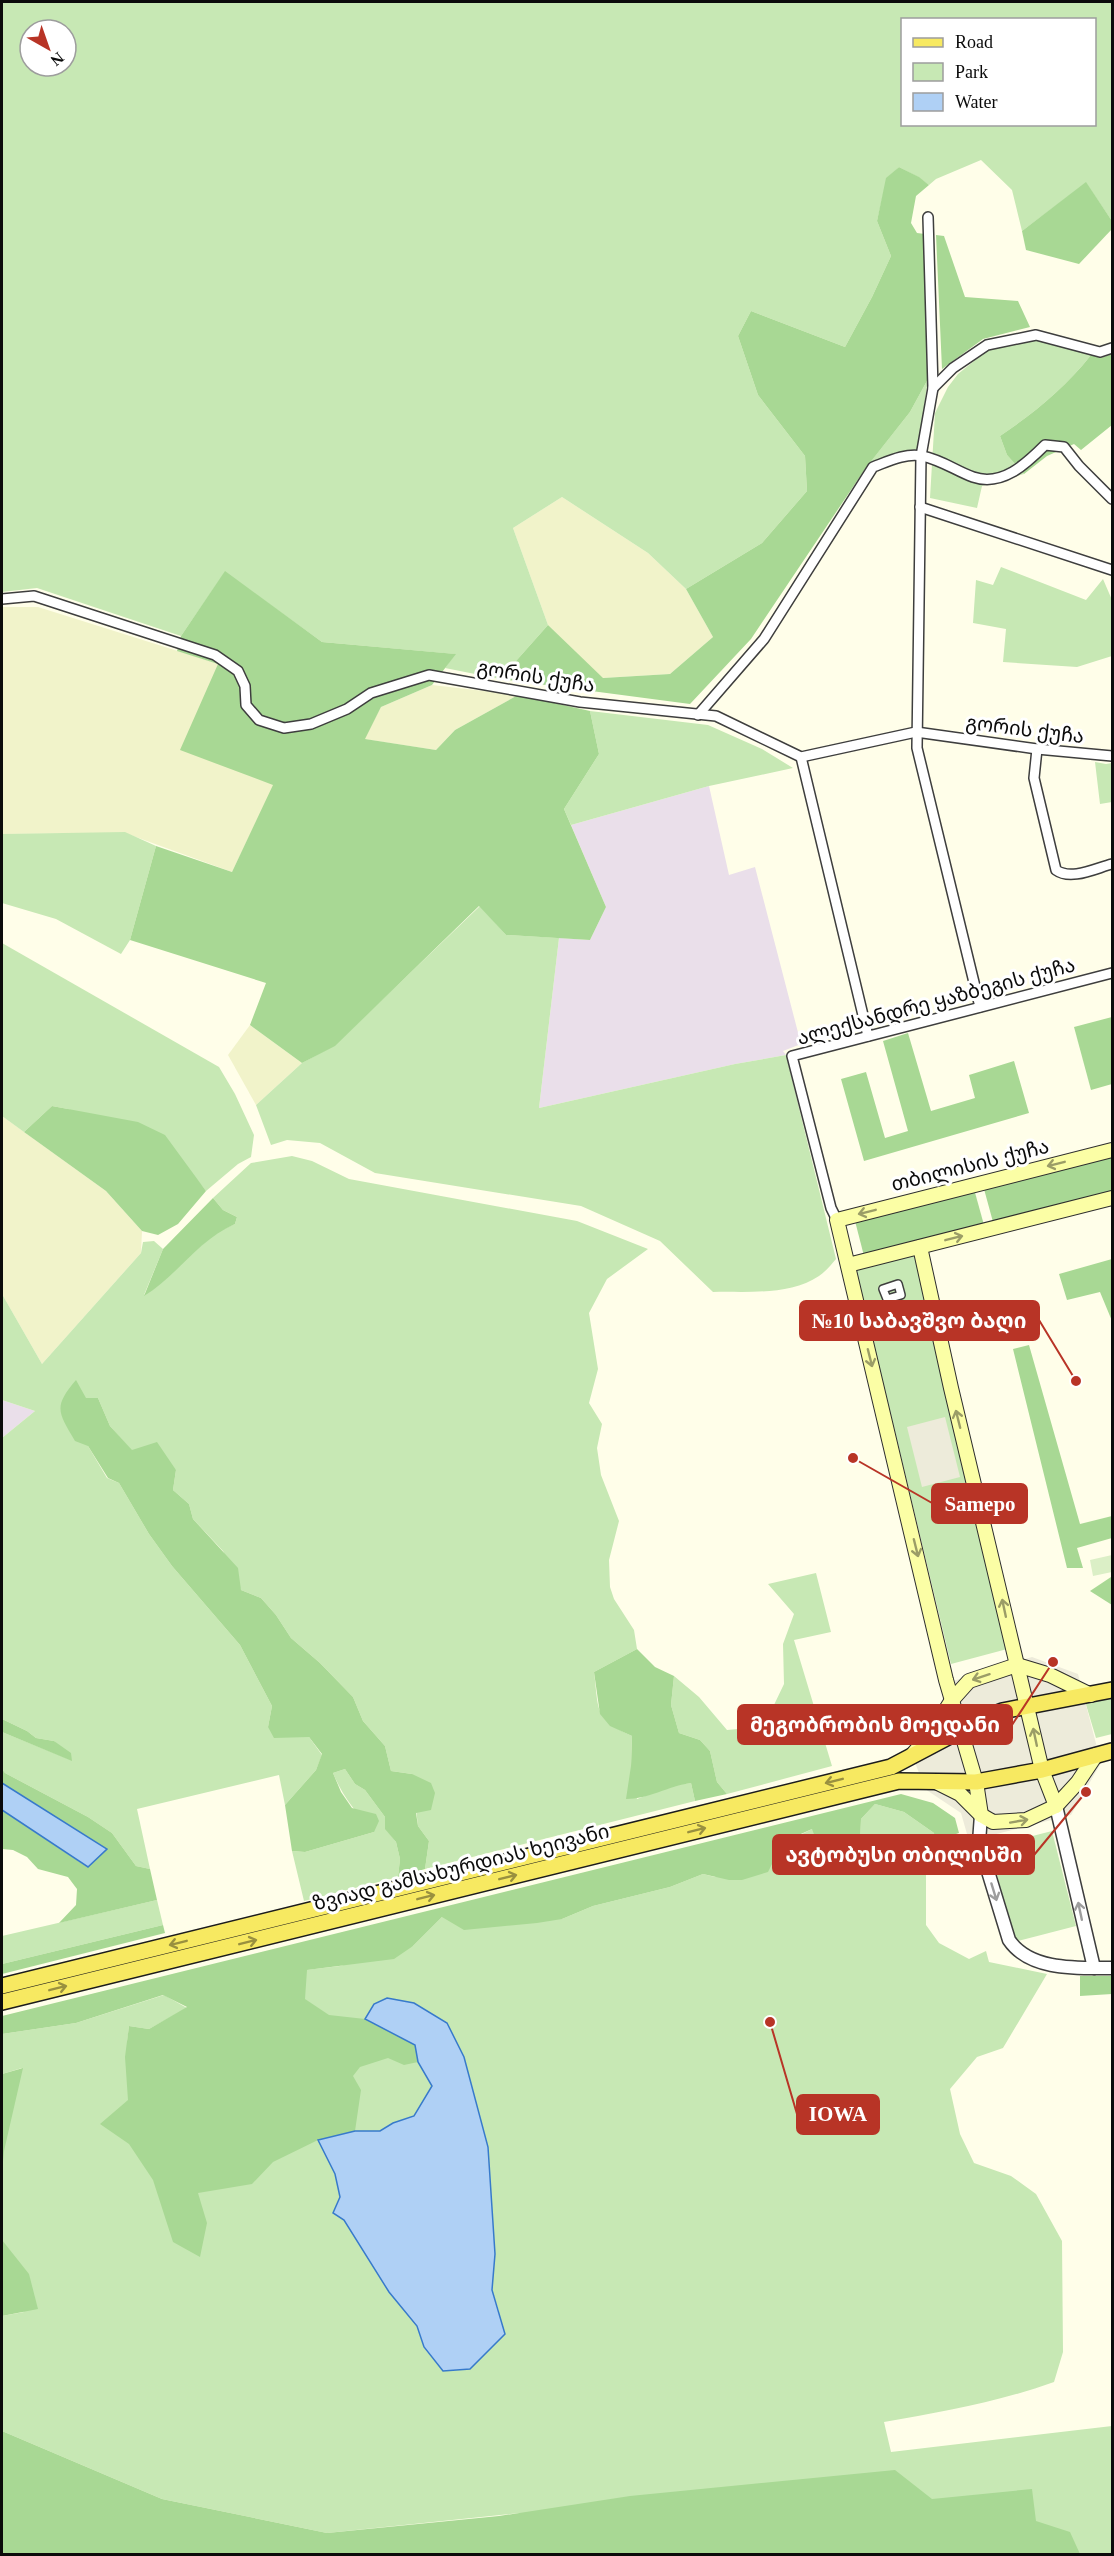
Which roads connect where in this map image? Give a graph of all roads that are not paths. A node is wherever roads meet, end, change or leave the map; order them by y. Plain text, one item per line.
1 (928, 218) dead end
2 (1113, 348) edge
3 (933, 388) junction
4 (921, 456) junction
5 (1113, 499) edge
6 (920, 507) junction
7 (1113, 570) edge
8 (2, 599) edge
9 (698, 715) junction
10 (916, 732) junction
11 (1037, 749) junction
12 (1113, 756) edge
13 (801, 757) junction
14 (1113, 864) edge
15 (1113, 973) edge
16 (980, 1007) junction
17 (868, 1036) junction
18 (1113, 1150) edge
19 (1113, 1198) edge
20 (837, 1220) junction
21 (920, 1247) junction
22 (848, 1265) junction
23 (1017, 1665) junction
24 (1113, 1690) edge
25 (1091, 1695) junction
26 (952, 1700) junction
27 (1028, 1705) junction
28 (962, 1730) junction
29 (1113, 1751) edge
30 (1096, 1755) junction
31 (907, 1759) junction
32 (1042, 1770) junction
33 (931, 1779) junction
34 (976, 1782) junction
35 (1056, 1806) junction
36 (981, 1815) junction
37 (450, 1884) junction
38 (400, 1896) junction
39 (1094, 1968) junction
40 (1113, 1968) edge
41 (2, 1986) edge
42 (2, 2002) edge

1 - 3 street
2 - 3 street
3 - 4 street
4 - 5 street
4 - 6 street
4 - 9 street
6 - 7 street
6 - 10 street
8 - 9 street, გორის ქუჩა
9 - 13 street, გორის ქუჩა
10 - 11 street, გორის ქუჩა
10 - 13 street, გორის ქუჩა
10 - 16 street
11 - 12 street, გორის ქუჩა
11 - 14 street
13 - 17 street
15 - 16 street, ალექსანდრე ყაზბეგის ქუჩა
16 - 17 street, ალექსანდრე ყაზბეგის ქუჩა
17 - 20 street, ალექსანდრე ყაზბეგის ქუჩა
18 -> 20 main road, თბილისის ქუჩა
21 -> 19 main road
20 - 22 main road
21 - 22 main road
23 -> 21 main road
22 -> 26 main road
23 - 25 main road
23 -> 26 main road
23 - 27 main road
24 - 25 main road, ზვიად გამსახურდიას ხეივანი
25 - 27 main road, ზვიად გამსახურდიას ხეივანი
26 - 28 main road
26 - 31 main road
27 - 28 main road, ზვიად გამსახურდიას ხეივანი
32 -> 27 main road
28 - 31 main road, ზვიად გამსახურდიას ხეივანი
28 - 34 main road
29 - 30 main road, ზვიად გამსახურდიას ხეივანი
30 - 32 main road, ზვიად გამსახურდიას ხეივანი
30 - 35 main road
31 -> 37 main road, ზვიად გამსახურდიას ხეივანი
32 - 34 main road, ზვიად გამსახურდიას ხეივანი
32 - 35 main road
33 - 34 main road, ზვიად გამსახურდიას ხეივანი
33 - 36 main road
37 -> 33 main road, ზვიად გამსახურდიას ხეივანი
34 - 36 main road
36 -> 35 main road
39 -> 35 street
36 -> 39 street
37 - 38 main road, ზვიად გამსახურდიას ხეივანი
38 -> 41 main road, ზვიად გამსახურდიას ხეივანი
42 -> 38 main road, ზვიად გამსახურდიას ხეივანი
39 - 40 street

